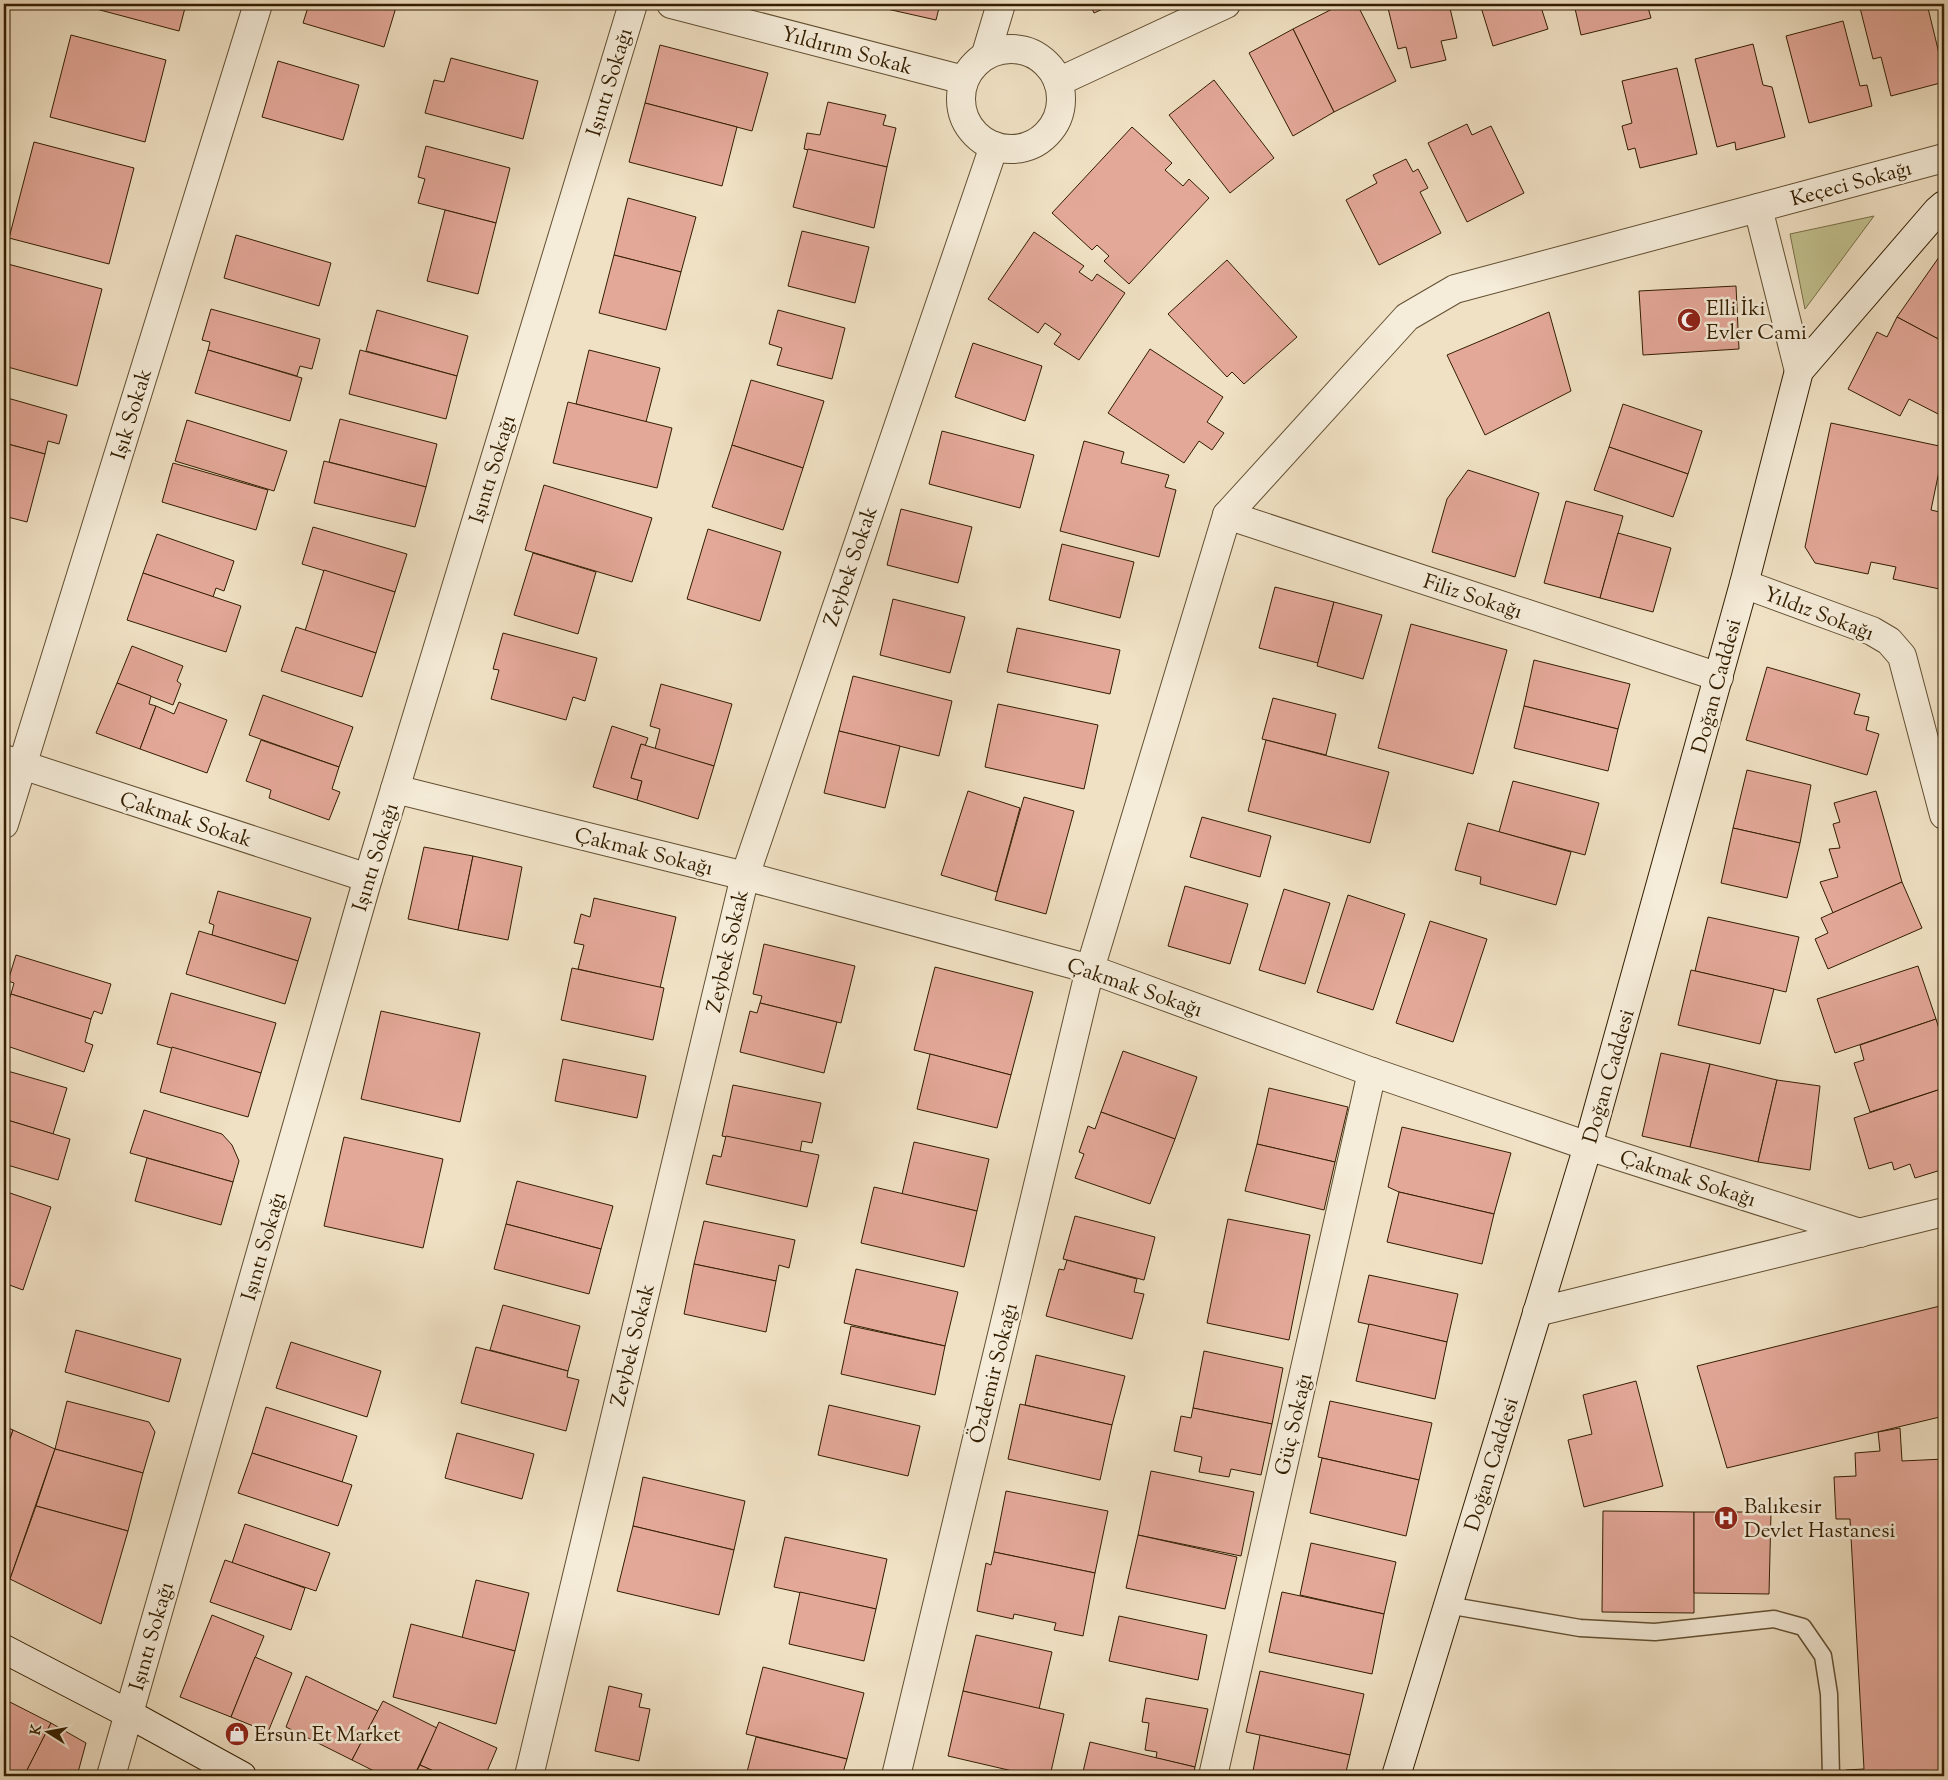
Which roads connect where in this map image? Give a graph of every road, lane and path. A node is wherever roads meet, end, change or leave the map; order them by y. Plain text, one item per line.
1 (258, 4) edge
2 (633, 4) edge
3 (671, 4) edge
4 (1000, 4) edge
5 (1226, 4) edge
6 (986, 54) junction
7 (964, 80) junction
8 (1058, 82) junction
9 (994, 146) junction
10 (1944, 158) edge
11 (1944, 205) edge
12 (1758, 208) junction
13 (1799, 371) junction
14 (1227, 515) junction
15 (1744, 584) junction
16 (1719, 677) junction
17 (13, 762) edge
18 (396, 789) junction
19 (1944, 815) edge
20 (4, 824) edge
21 (744, 876) junction
22 (368, 878) junction
23 (1090, 969) junction
24 (1372, 1072) junction
25 (1588, 1146) junction
26 (1944, 1212) edge
27 (1860, 1233) junction
28 (1537, 1312) junction
29 (1447, 1605) junction
30 (4, 1649) edge
31 (129, 1714) junction
32 (111, 1776) edge
33 (242, 1776) edge
34 (528, 1776) edge
35 (896, 1776) edge
36 (1213, 1776) edge
37 (1396, 1776) edge
38 (1831, 1776) edge

1 - 17 street, Işık Sokak
2 - 18 street, Işıntı Sokağı
3 - 7 street, Yıldırım Sokak
4 - 6 street
5 - 8 street
6 - 7 street
6 - 8 street
7 - 9 street
8 - 9 street
9 - 21 street, Zeybek Sokak
10 - 12 street, Keçeci Sokağı
11 - 13 street, Doğan Caddesi
12 - 13 street, Doğan Caddesi
12 - 14 street, Keçeci Sokağı
13 - 15 street, Doğan Caddesi
14 - 16 street, Filiz Sokağı
14 - 23 street, Özdemir Sokağı
15 - 16 street, Doğan Caddesi
15 - 19 street, Yıldız Sokağı
16 - 25 street, Doğan Caddesi
17 - 20 street, Işık Sokak
17 - 22 street, Çakmak Sokak
18 - 21 street, Çakmak Sokağı
18 - 22 street, Işıntı Sokağı
21 - 23 street, Çakmak Sokağı
21 - 34 street, Zeybek Sokak
22 - 31 street, Işıntı Sokağı
23 - 24 street, Çakmak Sokağı
23 - 35 street, Özdemir Sokağı
24 - 25 street, Çakmak Sokağı
24 - 36 street, Güç Sokağı
25 - 27 street, Çakmak Sokağı
25 - 28 street, Doğan Caddesi
26 - 27 street
27 - 28 street
28 - 29 street, Doğan Caddesi
29 - 37 street, Doğan Caddesi
29 - 38 lane
30 - 31 street
31 - 32 street, Işıntı Sokağı
31 - 33 street

